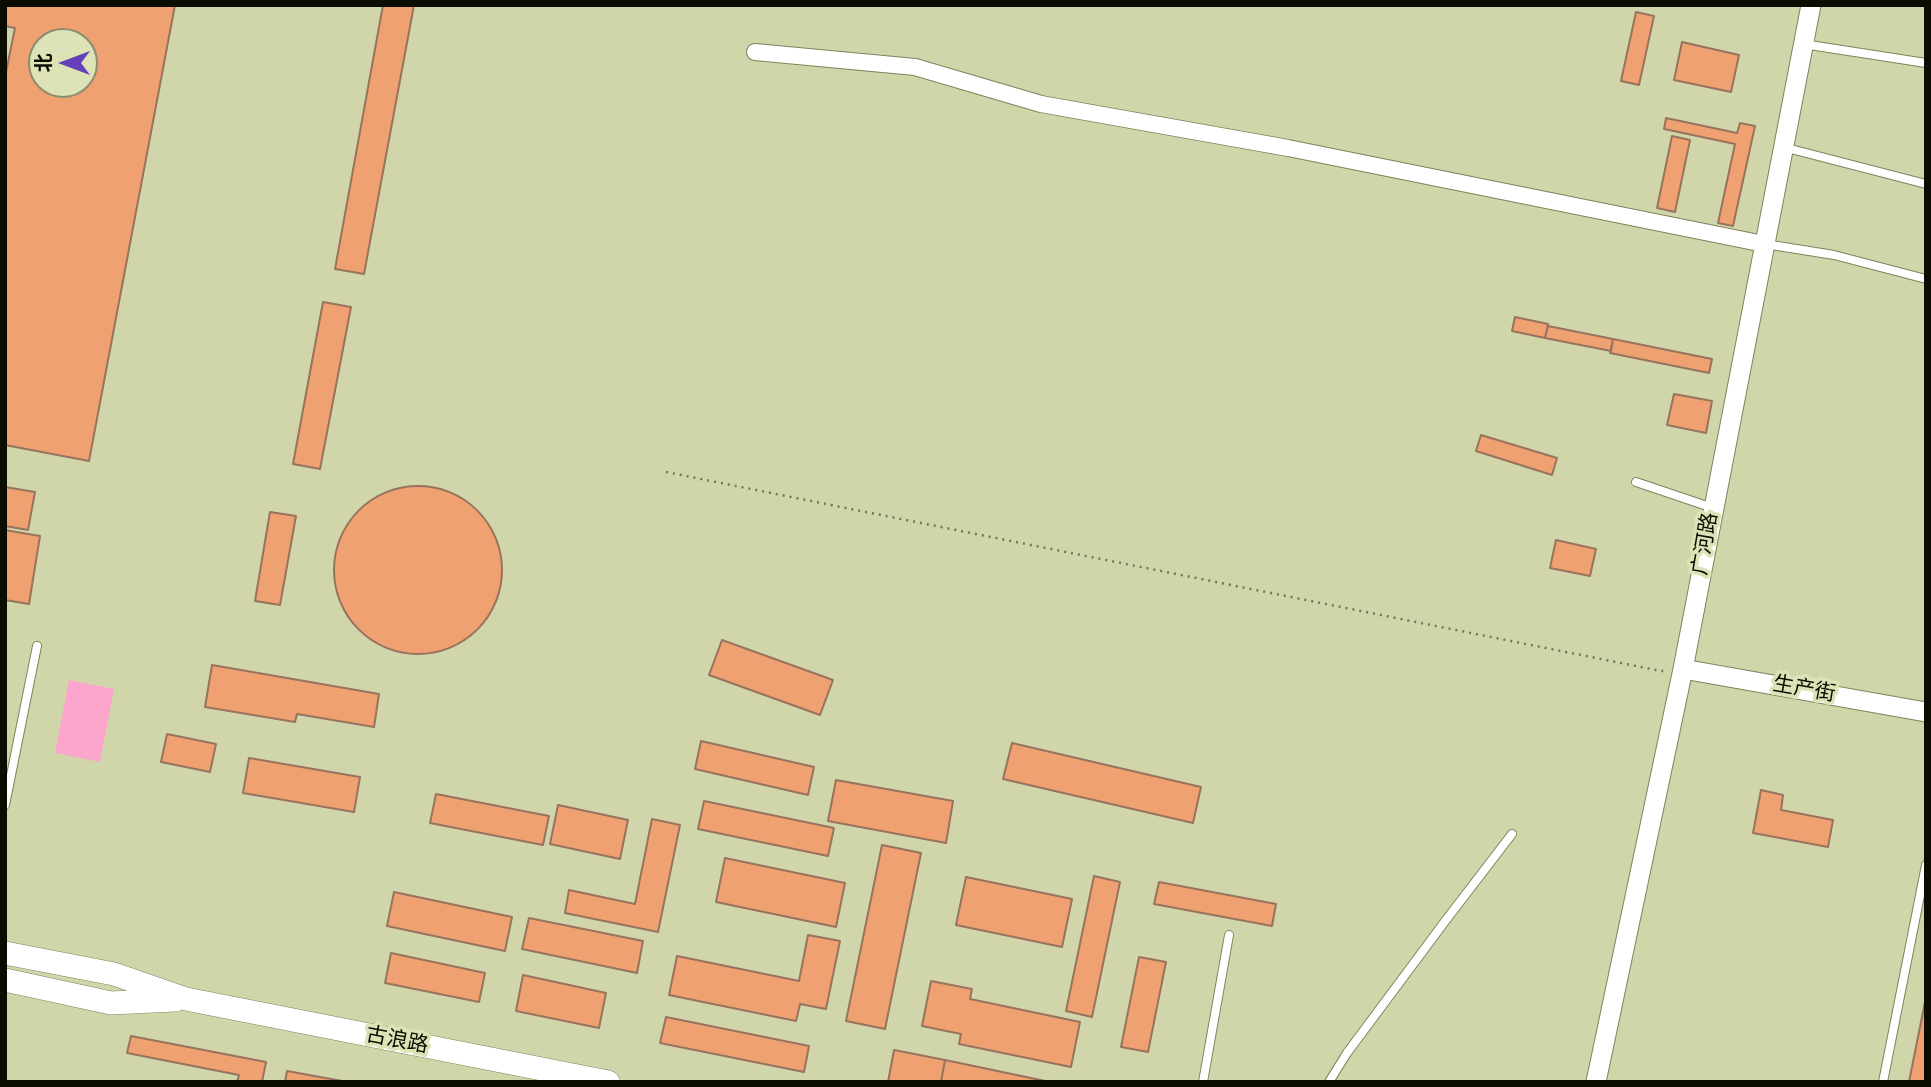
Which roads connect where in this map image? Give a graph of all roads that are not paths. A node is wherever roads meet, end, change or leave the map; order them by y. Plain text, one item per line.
1 (1811, 5) edge
2 (1803, 44) junction
3 (755, 52) dead end
4 (1926, 63) edge
5 (1783, 147) junction
6 (1926, 184) edge
7 (1764, 244) junction
8 (1926, 279) edge
9 (1636, 482) dead end
10 (1713, 508) junction
11 (37, 646) dead end
12 (1683, 669) junction
13 (1926, 712) edge
14 (5, 805) edge
15 (1513, 834) dead end
16 (1926, 865) edge
17 (1229, 935) dead end
18 (5, 953) edge
19 (5, 979) edge
20 (186, 999) junction
21 (608, 1082) edge
22 (1203, 1082) edge
23 (1329, 1082) edge
24 (1596, 1082) edge
25 (1883, 1082) edge

1 - 2 street, 广河路
2 - 4 lane
2 - 5 street, 广河路
3 - 7 street
5 - 6 lane
5 - 7 street, 广河路
7 - 8 lane
7 - 10 street, 广河路
9 - 10 lane
10 - 12 street, 广河路
11 - 14 lane
12 - 13 street, 生产街
12 - 24 street, 广河路
15 - 23 lane
16 - 25 lane
17 - 22 lane
18 - 20 main road, 古浪路
19 - 20 main road, 古浪路
20 - 21 main road, 古浪路

